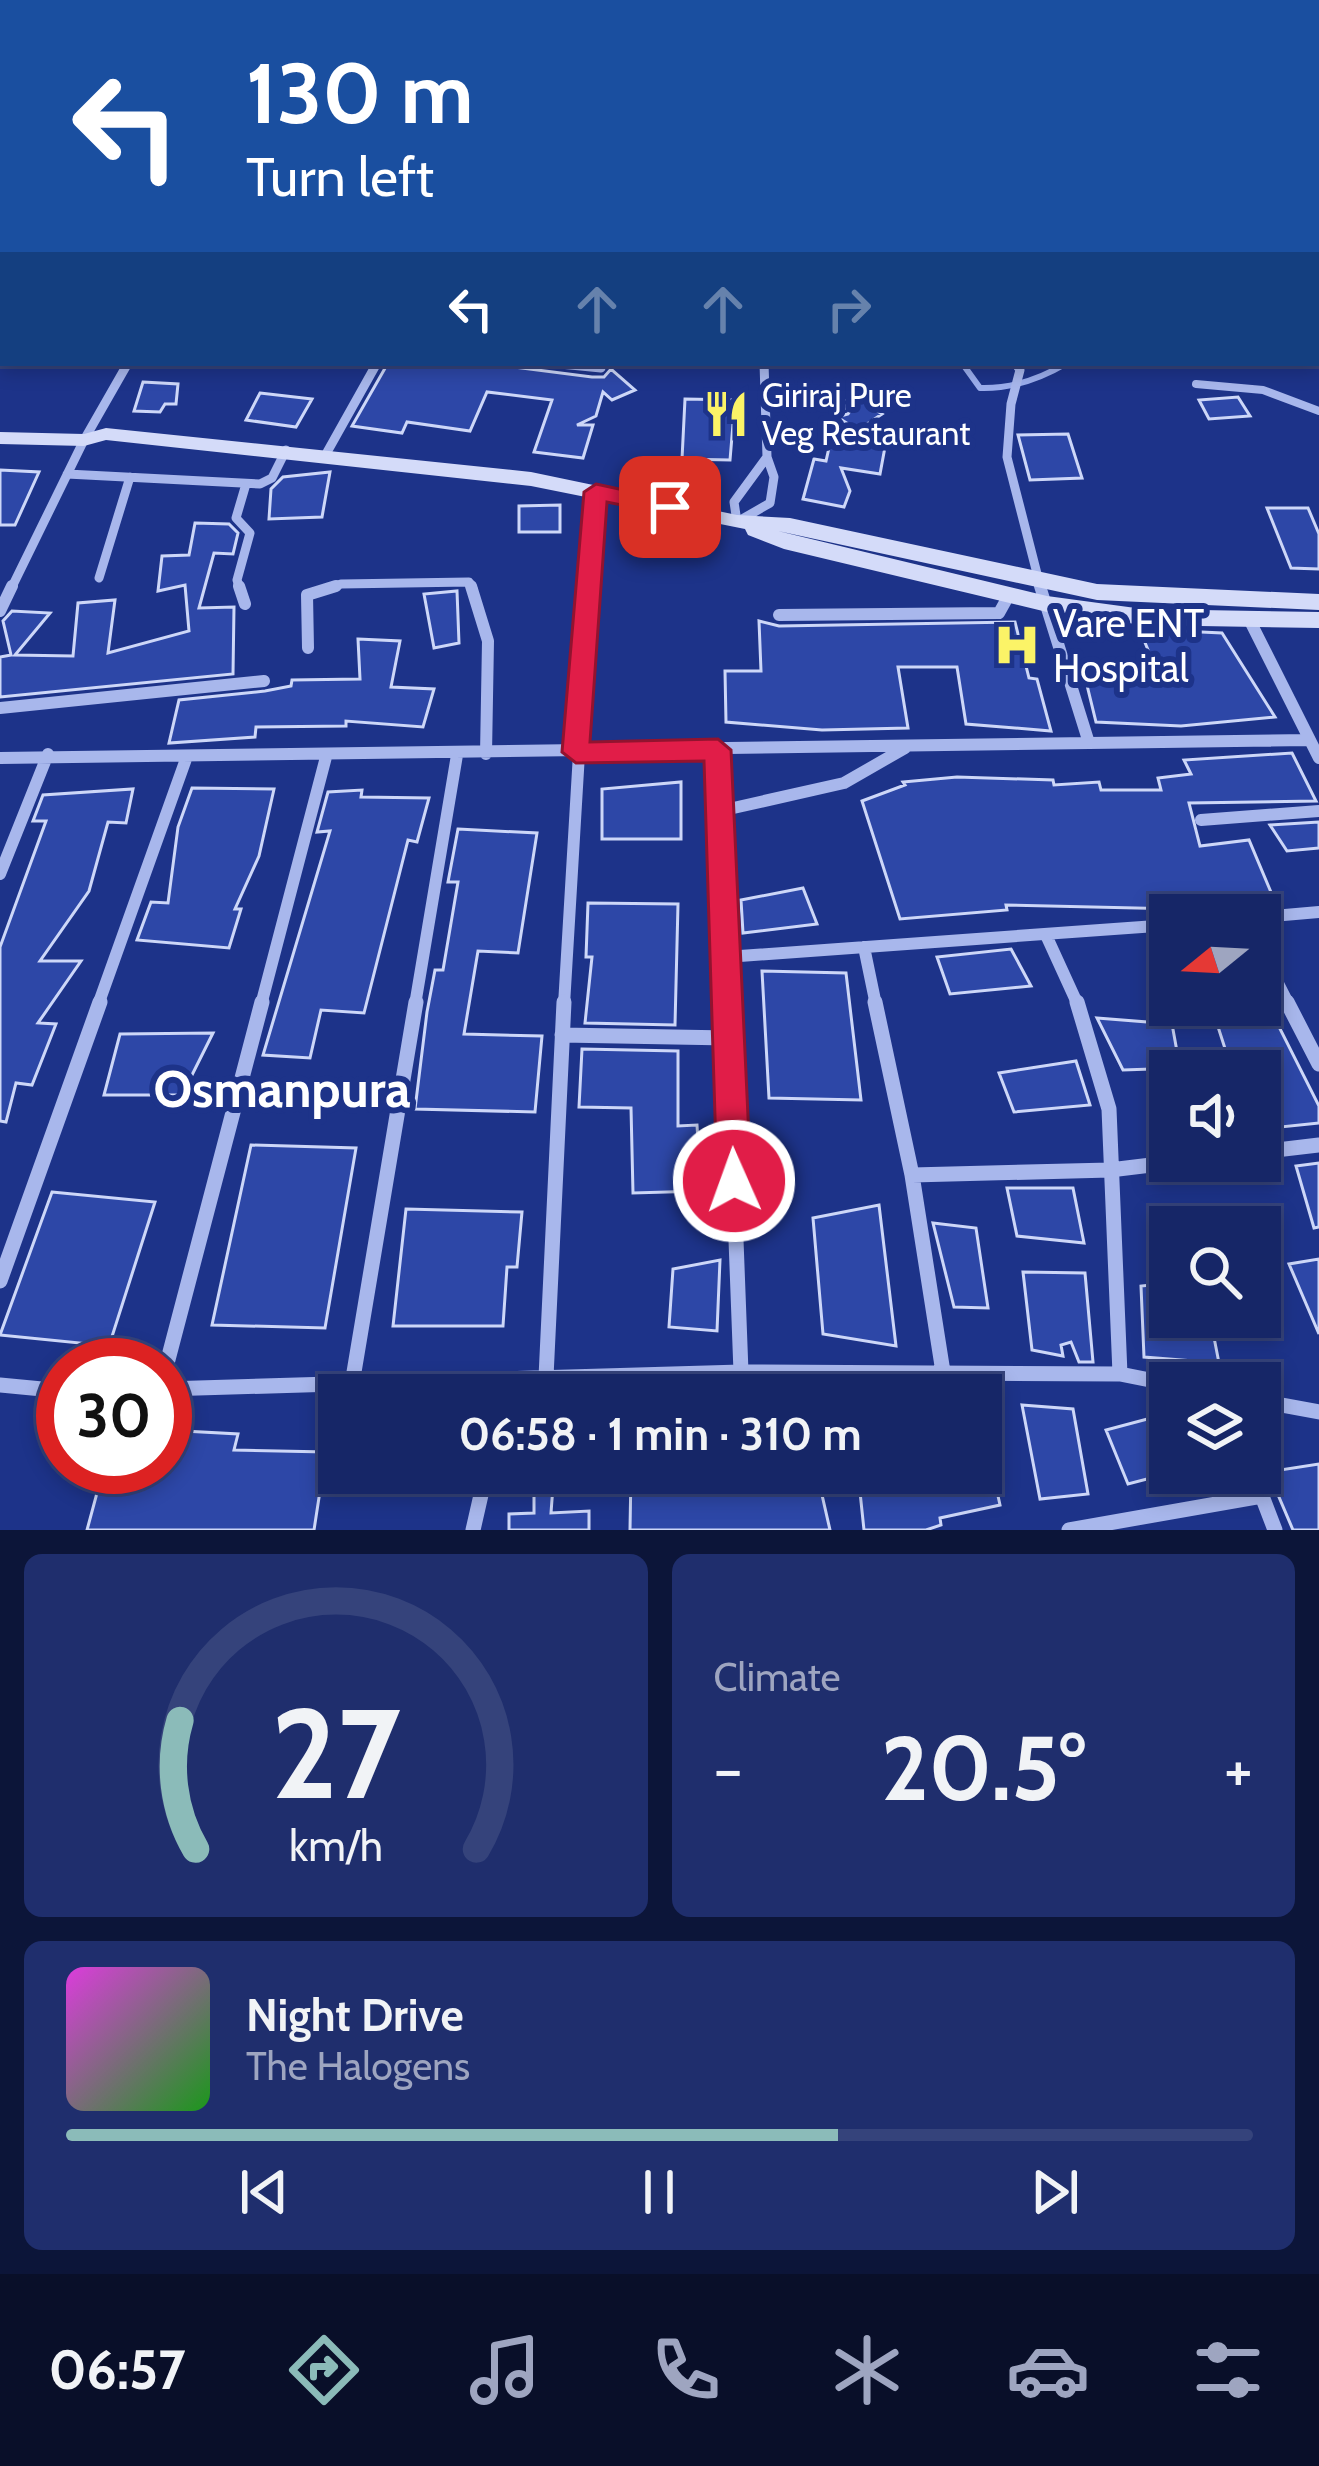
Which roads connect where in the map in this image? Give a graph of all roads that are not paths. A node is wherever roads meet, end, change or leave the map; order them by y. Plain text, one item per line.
1 (127, 366) edge
2 (374, 366) edge
3 (583, 366) edge
4 (764, 366) edge
5 (1017, 367) edge
6 (601, 368) dead end
7 (1196, 384) dead end
8 (765, 393) junction
9 (842, 406) dead end
10 (1319, 411) edge
11 (0, 423) edge
12 (94, 433) junction
13 (0, 438) edge
14 (286, 450) junction
15 (326, 454) junction
16 (767, 457) junction
17 (67, 474) junction
18 (130, 477) junction
19 (246, 484) junction
20 (596, 492) junction
21 (736, 522) junction
22 (99, 578) dead end
23 (1038, 579) junction
24 (1009, 595) junction
25 (1319, 602) edge
26 (245, 604) dead end
27 (1047, 604) junction
28 (0, 611) edge
29 (779, 615) dead end
30 (1249, 619) junction
31 (1319, 620) edge
32 (308, 649) dead end
33 (264, 681) dead end
34 (0, 708) edge
35 (1319, 726) edge
36 (1306, 733) junction
37 (1088, 743) junction
38 (908, 747) junction
39 (718, 750) junction
40 (576, 752) junction
41 (48, 754) junction
42 (457, 754) junction
43 (486, 754) junction
44 (326, 757) junction
45 (0, 758) edge
46 (1319, 758) edge
47 (186, 759) junction
48 (720, 811) junction
49 (1319, 811) edge
50 (1201, 820) dead end
51 (0, 874) edge
52 (1319, 912) edge
53 (1281, 915) edge
54 (1149, 927) edge
55 (1046, 935) junction
56 (864, 947) junction
57 (726, 957) junction
58 (1281, 989) edge
59 (562, 1035) junction
60 (729, 1038) junction
61 (1319, 1064) edge
62 (1319, 1144) edge
63 (1281, 1149) edge
64 (1149, 1165) edge
65 (1110, 1170) junction
66 (911, 1175) junction
67 (0, 1281) edge
68 (174, 1338) edge
69 (740, 1372) junction
70 (943, 1372) junction
71 (354, 1374) edge
72 (546, 1374) edge
73 (643, 1374) edge
74 (1120, 1374) junction
75 (1149, 1380) edge
76 (0, 1385) edge
77 (318, 1385) edge
78 (192, 1388) edge
79 (36, 1391) edge
80 (1281, 1405) edge
81 (1319, 1412) edge
82 (481, 1494) edge
83 (1262, 1496) joint
84 (473, 1530) edge
85 (1069, 1530) edge
86 (1275, 1530) edge

1 - 12 street
2 - 15 street
3 - 6 street
4 - 8 street
5 - 23 street
7 - 10 lane
8 - 9 street
8 - 16 street
11 - 12 street
12 - 13 street
12 - 14 street
12 - 17 street
14 - 15 street
14 - 19 street
15 - 20 street
16 - 21 street
16 - 21 street
17 - 18 street
17 - 28 street
18 - 19 street
18 - 22 street
19 - 26 street
20 - 21 street
20 - 40 street
21 - 23 street
21 - 24 street
23 - 25 street
23 - 27 street
24 - 27 street
24 - 29 street
27 - 30 street
27 - 37 street
30 - 31 street
30 - 36 street
32 - 43 street
33 - 34 street
35 - 36 street
36 - 37 street
36 - 46 street
37 - 38 street
38 - 39 street
38 - 48 street
39 - 40 street
39 - 48 street
40 - 43 street
40 - 59 street
41 - 45 street
41 - 47 street
41 - 51 street
42 - 43 street
42 - 44 street
42 - 71 street
44 - 47 street
44 - 68 street
47 - 67 street
48 - 57 street
49 - 50 street
52 - 53 street
54 - 55 street
55 - 56 street
55 - 65 street
56 - 57 street
56 - 66 street
57 - 60 street
58 - 61 street
59 - 60 street
59 - 72 street
60 - 69 street
62 - 63 street
64 - 65 street
65 - 66 street
65 - 74 street
66 - 70 street
69 - 70 street
69 - 73 street
70 - 74 street
74 - 75 street
76 - 79 street
77 - 78 street
80 - 81 street
82 - 84 street
83 - 85 street
83 - 86 street

